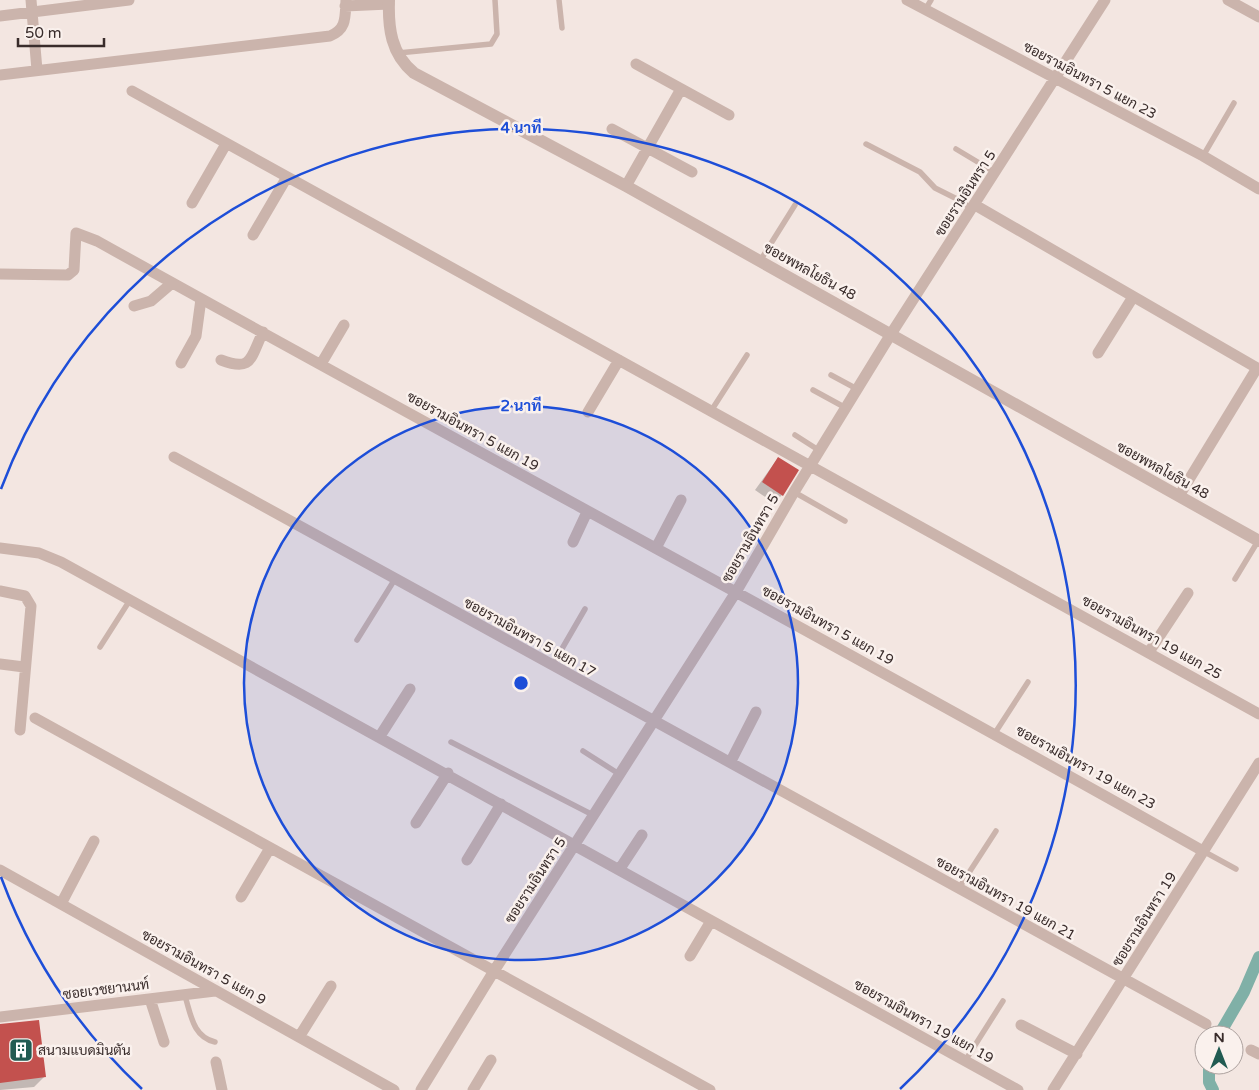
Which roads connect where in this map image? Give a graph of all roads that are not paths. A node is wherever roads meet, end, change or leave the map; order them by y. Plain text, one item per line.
1 (129, 0) edge
2 (495, 0) edge
3 (559, 0) edge
4 (906, 0) edge
5 (1104, 0) edge
6 (1228, 0) edge
7 (389, 2) edge
8 (346, 3) edge
9 (928, 5) edge
10 (32, 6) edge
11 (0, 16) edge
12 (1259, 17) edge
13 (562, 28) dead end
14 (396, 53) junction
15 (636, 64) dead end
16 (37, 70) junction
17 (0, 75) edge
18 (1055, 79) junction
19 (682, 89) junction
20 (132, 91) dead end
21 (1234, 103) dead end
22 (729, 115) dead end
23 (612, 128) dead end
24 (226, 144) junction
25 (866, 144) dead end
26 (649, 147) junction
27 (956, 149) dead end
28 (1203, 156) junction
29 (692, 172) dead end
30 (996, 173) junction
31 (287, 177) junction
32 (626, 186) junction
33 (1259, 189) edge
34 (192, 203) dead end
35 (795, 206) dead end
36 (974, 208) junction
37 (253, 235) dead end
38 (760, 261) junction
39 (0, 274) edge
40 (172, 283) junction
41 (1133, 297) junction
42 (201, 299) junction
43 (134, 306) dead end
44 (344, 325) dead end
45 (262, 332) junction
46 (891, 334) junction
47 (1098, 353) dead end
48 (747, 355) dead end
49 (221, 360) dead end
50 (619, 360) junction
51 (181, 363) dead end
52 (321, 364) junction
53 (1258, 367) edge
54 (831, 375) dead end
55 (858, 389) junction
56 (813, 390) dead end
57 (846, 408) junction
58 (711, 411) junction
59 (588, 412) dead end
60 (795, 435) dead end
61 (820, 451) junction
62 (174, 457) dead end
63 (811, 466) junction
64 (794, 492) junction
65 (1178, 496) junction
66 (680, 500) dead end
67 (587, 512) junction
68 (845, 520) dead end
69 (1259, 541) edge
70 (573, 542) dead end
71 (0, 548) edge
72 (656, 548) junction
73 (396, 579) junction
74 (1235, 579) dead end
75 (0, 591) edge
76 (736, 592) junction
77 (1188, 593) dead end
78 (130, 600) junction
79 (585, 609) dead end
80 (357, 640) dead end
81 (100, 647) dead end
82 (1149, 652) junction
83 (0, 664) edge
84 (552, 666) junction
85 (24, 667) junction
86 (1028, 682) dead end
87 (410, 689) dead end
88 (954, 711) joint
89 (756, 712) dead end
90 (1259, 714) edge
91 (35, 718) dead end
92 (653, 722) junction
93 (20, 730) dead end
94 (995, 733) junction
95 (380, 736) junction
96 (450, 742) dead end
97 (583, 752) dead end
98 (731, 762) junction
99 (1259, 763) edge
100 (448, 773) junction
101 (619, 774) junction
102 (501, 804) junction
103 (593, 815) junction
104 (416, 823) dead end
105 (996, 831) dead end
106 (642, 835) dead end
107 (94, 841) dead end
108 (874, 841) joint
109 (575, 846) junction
110 (270, 848) junction
111 (1203, 851) junction
112 (467, 860) dead end
113 (1236, 869) dead end
114 (0, 870) edge
115 (619, 870) junction
116 (5, 876) edge
117 (958, 889) junction
118 (241, 897) dead end
119 (61, 904) junction
120 (711, 921) junction
121 (690, 956) dead end
122 (494, 971) junction
123 (1124, 980) junction
124 (331, 986) dead end
125 (215, 991) junction
126 (185, 996) junction
127 (150, 999) junction
128 (1003, 1000) dead end
129 (0, 1017) edge
130 (1206, 1024) dead end
131 (1021, 1025) dead end
132 (299, 1037) junction
133 (164, 1042) dead end
134 (215, 1042) dead end
135 (1077, 1054) junction
136 (491, 1060) dead end
137 (965, 1061) junction
138 (216, 1062) dead end
139 (222, 1090) edge
140 (394, 1090) edge
141 (421, 1090) edge
142 (473, 1090) edge
143 (710, 1090) edge
144 (1018, 1090) edge
145 (1053, 1090) edge

1 - 10 street
2 - 14 lane
3 - 13 lane
4 - 9 street, ซอยรามอินทรา 5 แยก 23
5 - 18 street, ซอยรามอินทรา 5
6 - 12 street
7 - 8 street
7 - 14 street
8 - 16 street
9 - 18 street, ซอยรามอินทรา 5 แยก 23
10 - 11 street
10 - 16 street
14 - 32 street, ซอยพหลโยธิน 48
15 - 19 street
16 - 17 street
18 - 28 street, ซอยรามอินทรา 5 แยก 23
18 - 30 street, ซอยรามอินทรา 5
19 - 22 street
19 - 26 street
20 - 24 street
21 - 28 lane
23 - 26 street
24 - 31 street
24 - 34 street
25 - 36 lane
26 - 29 street
26 - 32 street
27 - 30 lane
28 - 33 street, ซอยรามอินทรา 5 แยก 23
30 - 36 street, ซอยรามอินทรา 5
31 - 37 street
31 - 50 street
32 - 38 street, ซอยพหลโยธิน 48
35 - 38 lane
36 - 41 street
36 - 46 street, ซอยรามอินทรา 5
38 - 46 street, ซอยพหลโยธิน 48
39 - 40 street, ซอยรามอินทรา 5 แยก 19
40 - 42 street, ซอยรามอินทรา 5 แยก 19
40 - 43 street
41 - 47 street
41 - 53 street
42 - 45 street, ซอยรามอินทรา 5 แยก 19
42 - 51 street
44 - 52 street
45 - 49 street
45 - 52 street, ซอยรามอินทรา 5 แยก 19
46 - 55 street, ซอยรามอินทรา 5
46 - 65 street, ซอยพหลโยธิน 48
48 - 58 lane
50 - 58 street
50 - 59 street
52 - 67 street, ซอยรามอินทรา 5 แยก 19
53 - 65 street
54 - 55 lane
55 - 57 street, ซอยรามอินทรา 5
56 - 57 lane
57 - 61 street, ซอยรามอินทรา 5
58 - 63 street
60 - 61 lane
61 - 63 street, ซอยรามอินทรา 5
62 - 73 street, ซอยรามอินทรา 5 แยก 17
63 - 64 street, ซอยรามอินทรา 5
63 - 82 street, ซอยรามอินทรา 19 แยก 25
64 - 68 lane
64 - 76 street, ซอยรามอินทรา 5
65 - 69 street, ซอยพหลโยธิน 48
66 - 72 street
67 - 70 street
67 - 72 street, ซอยรามอินทรา 5 แยก 19
69 - 74 lane
71 - 78 street, ซอยรามอินทรา 19 แยก 19
72 - 76 street, ซอยรามอินทรา 5 แยก 19
73 - 80 lane
73 - 84 street, ซอยรามอินทรา 5 แยก 17
75 - 85 street
76 - 88 street, ซอยรามอินทรา 5 แยก 19
76 - 92 street, ซอยรามอินทรา 5
77 - 82 street
78 - 81 lane
78 - 95 street, ซอยรามอินทรา 19 แยก 19
79 - 84 lane
82 - 90 street, ซอยรามอินทรา 19 แยก 25
83 - 85 street
84 - 92 street, ซอยรามอินทรา 5 แยก 17
85 - 93 street
86 - 94 lane
87 - 95 street
88 - 94 street, ซอยรามอินทรา 19 แยก 23
89 - 98 street
91 - 110 street
92 - 98 street, ซอยรามอินทรา 5 แยก 17
92 - 101 street, ซอยรามอินทรา 5
94 - 111 street, ซอยรามอินทรา 19 แยก 23
95 - 100 street, ซอยรามอินทรา 19 แยก 19
96 - 103 lane
97 - 101 lane
98 - 108 street, ซอยรามอินทรา 5 แยก 17
99 - 111 street, ซอยรามอินทรา 19
100 - 102 street, ซอยรามอินทรา 19 แยก 19
100 - 104 street
101 - 103 street, ซอยรามอินทรา 5
102 - 109 street, ซอยรามอินทรา 19 แยก 19
102 - 112 street
103 - 109 street, ซอยรามอินทรา 5
105 - 117 lane
106 - 115 street
107 - 119 street
108 - 117 street, ซอยรามอินทรา 19 แยก 21
109 - 115 street, ซอยรามอินทรา 19 แยก 19
109 - 122 street, ซอยรามอินทรา 5
110 - 118 street
110 - 122 street
111 - 113 lane
111 - 123 street, ซอยรามอินทรา 19
114 - 116 street, ซอยรามอินทรา 5 แยก 9
115 - 120 street, ซอยรามอินทรา 19 แยก 19
116 - 119 street, ซอยรามอินทรา 5 แยก 9
117 - 123 street, ซอยรามอินทรา 19 แยก 21
119 - 125 street, ซอยรามอินทรา 5 แยก 9
120 - 121 street
120 - 137 street, ซอยรามอินทรา 19 แยก 19
122 - 141 street, ซอยรามอินทรา 5
122 - 143 street
123 - 130 street, ซอยรามอินทรา 19 แยก 21
123 - 135 street, ซอยรามอินทรา 19
124 - 132 street
125 - 126 street, ซอยเวชยานนท์
125 - 132 street, ซอยรามอินทรา 5 แยก 9
126 - 127 street, ซอยเวชยานนท์
126 - 134 lane
127 - 129 street, ซอยเวชยานนท์
127 - 133 street
128 - 137 lane
131 - 135 street
132 - 140 street, ซอยรามอินทรา 5 แยก 9
135 - 145 street, ซอยรามอินทรา 19
136 - 142 street
137 - 144 street, ซอยรามอินทรา 19 แยก 19
138 - 139 street

